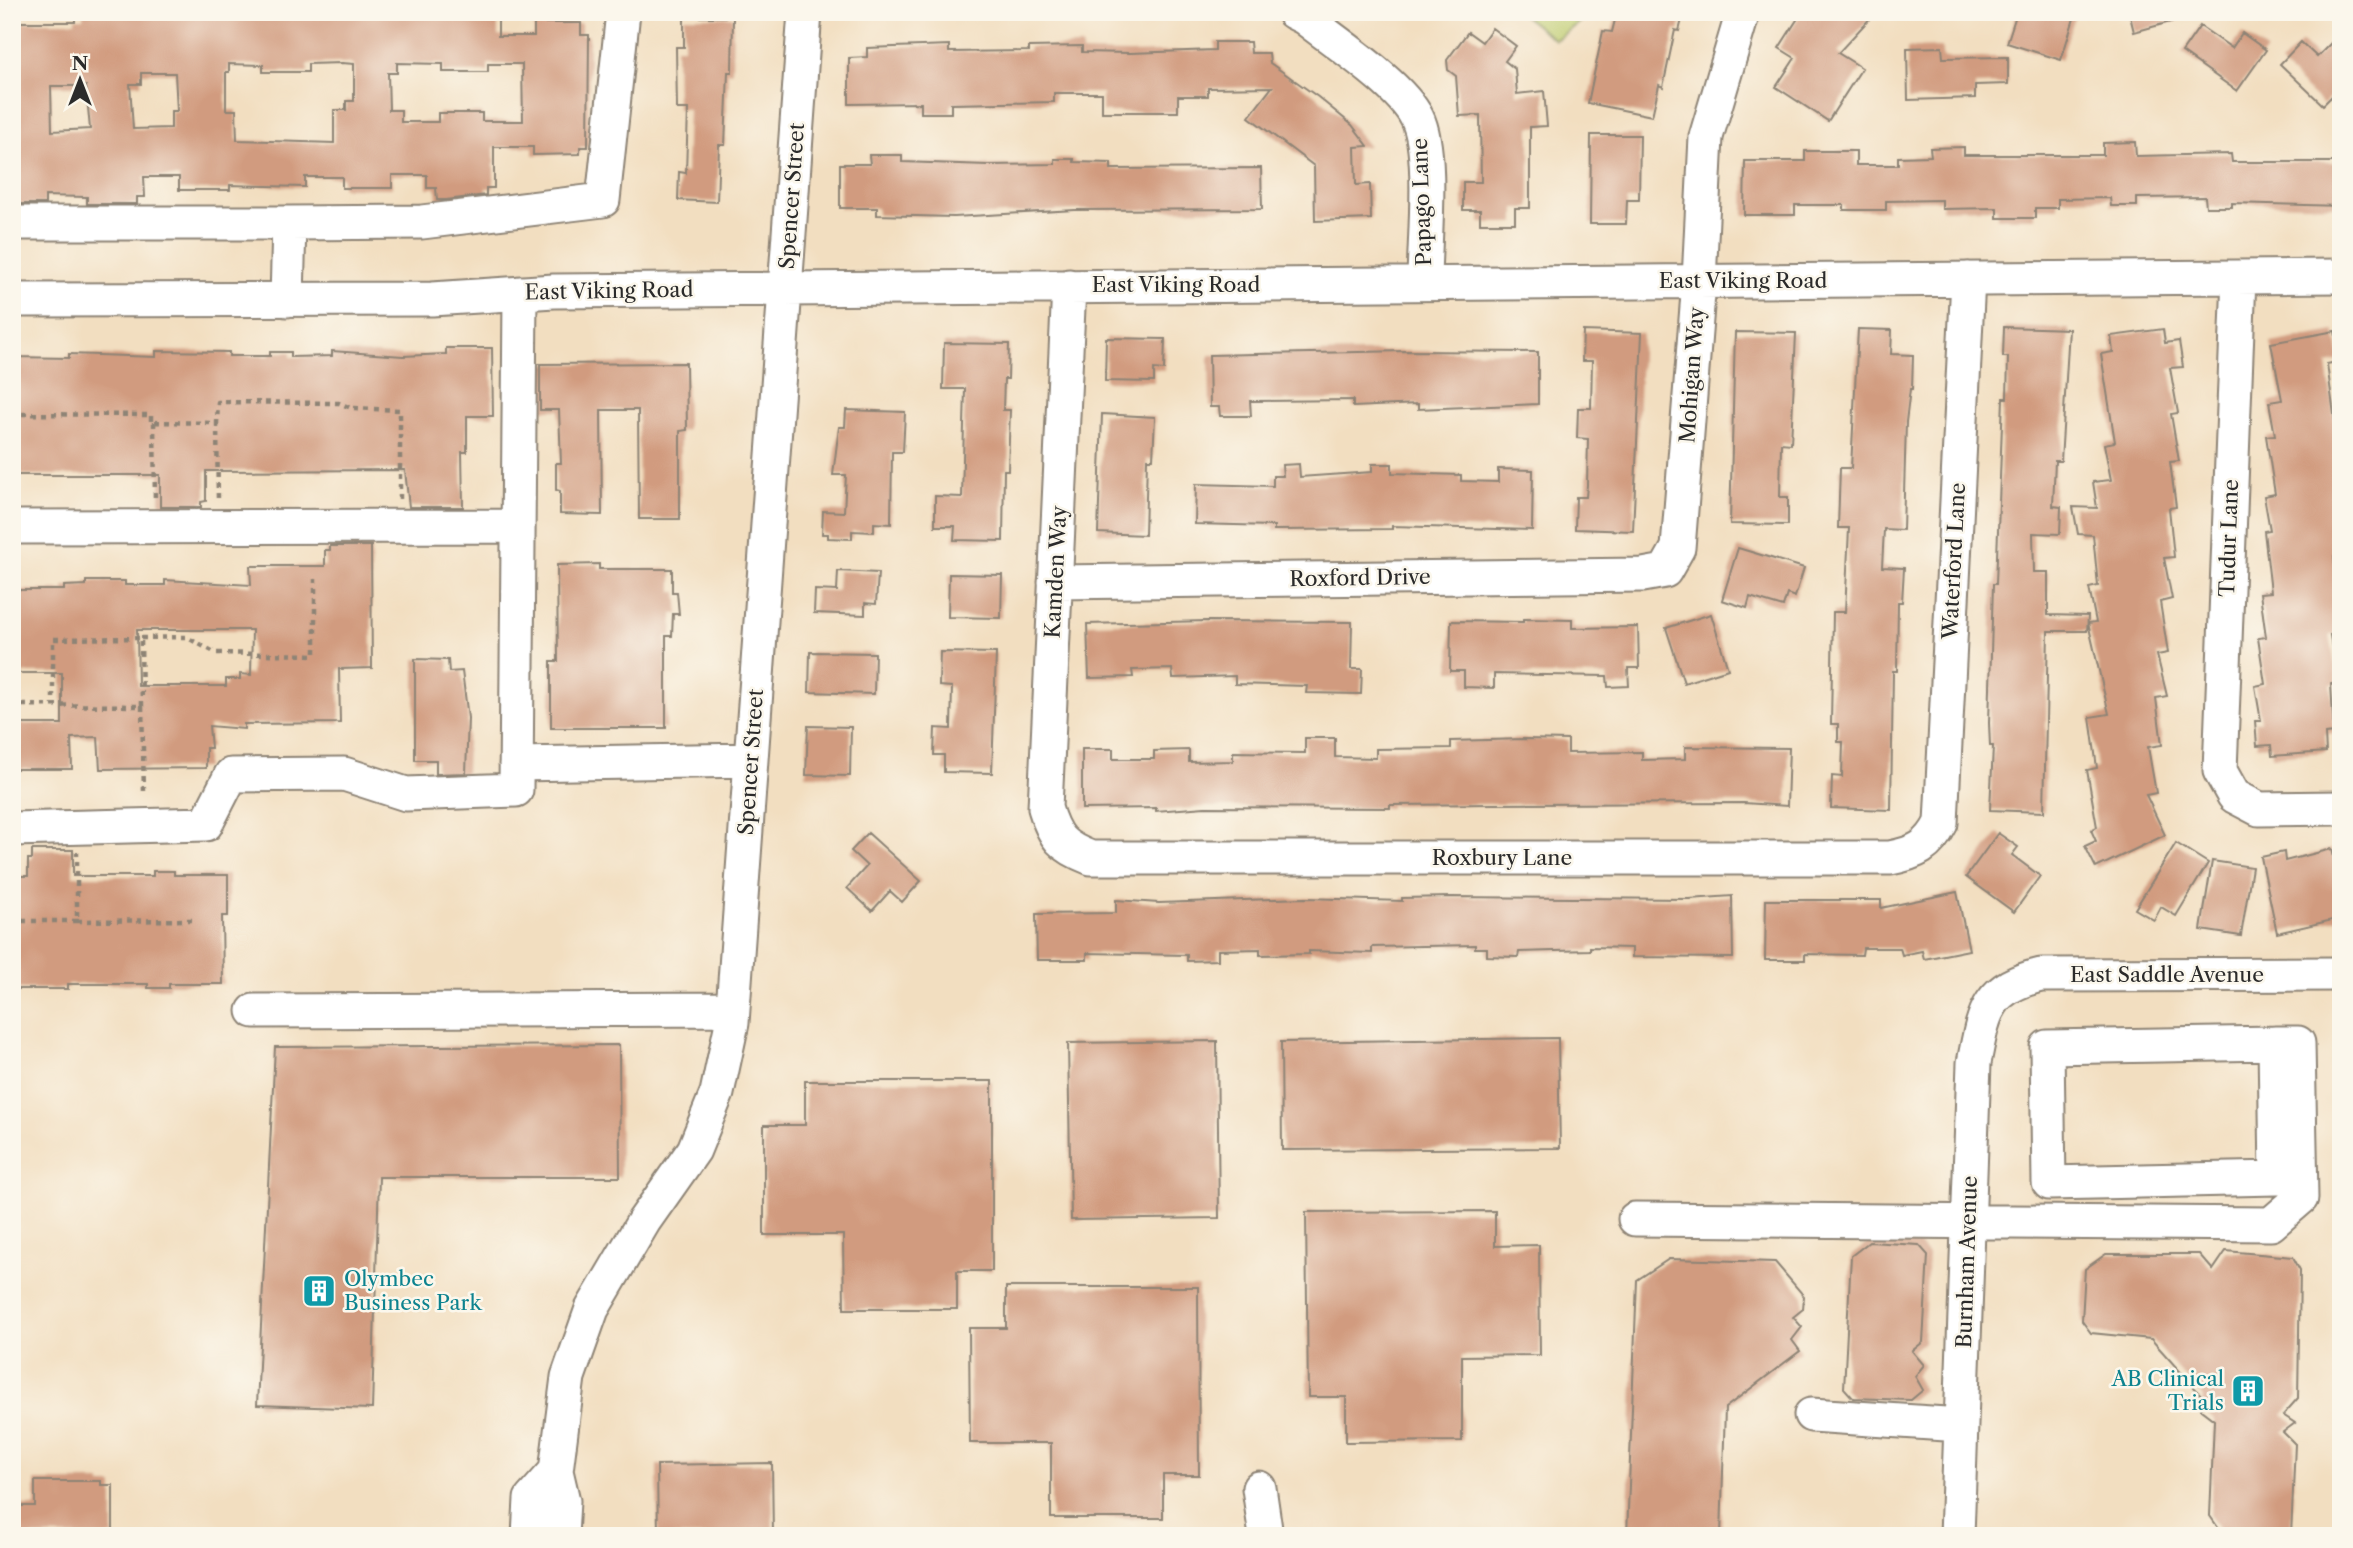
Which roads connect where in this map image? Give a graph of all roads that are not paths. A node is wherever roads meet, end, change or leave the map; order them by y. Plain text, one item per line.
1 (623, 12) edge
2 (805, 12) edge
3 (1293, 12) edge
4 (1743, 12) edge
5 (12, 223) edge
6 (289, 223) junction
7 (2341, 276) edge
8 (2239, 277) junction
9 (1968, 279) junction
10 (1699, 281) junction
11 (1424, 283) junction
12 (1069, 286) junction
13 (786, 289) junction
14 (520, 293) junction
15 (12, 300) edge
16 (287, 300) junction
17 (518, 526) junction
18 (12, 527) edge
19 (1665, 571) joint
20 (1055, 582) junction
21 (751, 760) junction
22 (516, 764) junction
23 (2341, 808) edge
24 (12, 829) edge
25 (1932, 841) joint
26 (1069, 849) joint
27 (2341, 974) edge
28 (1997, 993) joint
29 (733, 1009) junction
30 (254, 1011) dead end
31 (2275, 1043) junction
32 (1635, 1219) dead end
33 (1968, 1223) junction
34 (1811, 1415) dead end
35 (1961, 1425) junction
36 (555, 1471) junction
37 (1259, 1488) dead end
38 (529, 1536) edge
39 (561, 1536) edge
40 (1266, 1536) edge
41 (1957, 1536) edge

1 - 6 street
2 - 13 street, Spencer Street
3 - 11 street, Papago Lane
4 - 10 street, Mohigan Way
5 - 6 street
6 - 16 street
7 - 8 street, East Viking Road
8 - 9 street, East Viking Road
8 - 23 street, Tudur Lane
9 - 10 street, East Viking Road
9 - 25 street, Waterford Lane
10 - 11 street, East Viking Road
10 - 19 street, Mohigan Way
11 - 12 street, East Viking Road
12 - 13 street, East Viking Road
12 - 20 street, Kamden Way
13 - 14 street, East Viking Road
13 - 21 street, Spencer Street
14 - 16 street, East Viking Road
14 - 17 street
15 - 16 street, East Viking Road
17 - 18 street
17 - 22 street
19 - 20 street, Roxford Drive
20 - 26 street, Kamden Way
21 - 22 street
21 - 29 street, Spencer Street
22 - 24 street
25 - 26 street, Roxbury Lane
27 - 28 street, East Saddle Avenue
28 - 33 street, Burnham Avenue
29 - 30 street
29 - 36 street, Spencer Street
31 - 31 street
31 - 33 street
32 - 33 street
33 - 35 street, Burnham Avenue
34 - 35 street
35 - 41 street, Burnham Avenue
36 - 38 street
36 - 39 street, Spencer Street
37 - 40 street

